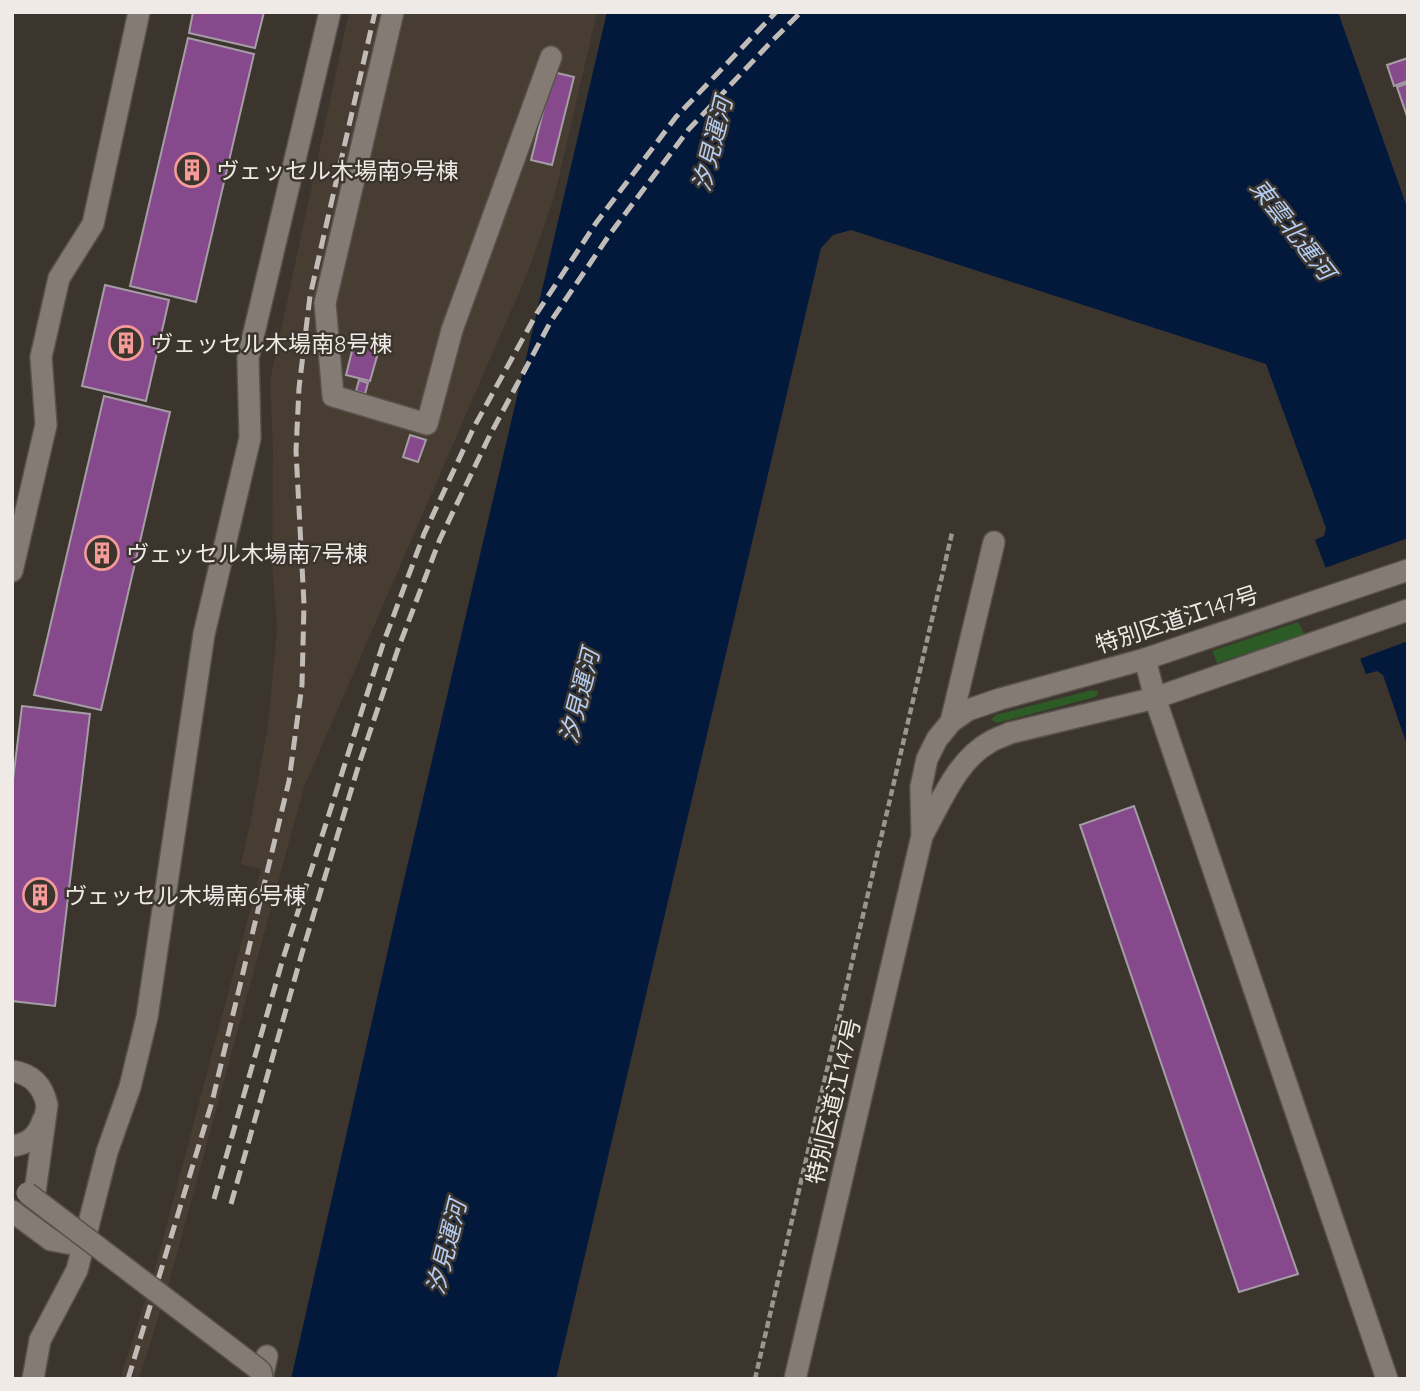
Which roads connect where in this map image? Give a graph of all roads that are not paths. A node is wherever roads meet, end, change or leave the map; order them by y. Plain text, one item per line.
1 (139, 12) edge
2 (330, 12) edge
3 (393, 12) edge
4 (551, 57) dead end
5 (994, 542) dead end
6 (1408, 570) edge
7 (12, 571) edge
8 (1408, 610) edge
9 (1144, 659) junction
10 (1155, 698) junction
11 (951, 722) junction
12 (922, 836) junction
13 (12, 1073) edge
14 (12, 1146) edge
15 (12, 1212) edge
16 (83, 1246) junction
17 (268, 1356) dead end
18 (262, 1378) edge
19 (33, 1379) edge
20 (795, 1379) edge
21 (1387, 1379) edge

1 - 7 street
2 - 16 street
3 - 4 street
5 - 11 street
6 - 9 street, 特別区道江147号
8 - 10 street, 特別区道江147号
9 - 10 street
9 - 11 street, 特別区道江147号
10 - 12 street, 特別区道江147号
10 - 21 street
11 - 12 street, 特別区道江147号
12 - 20 street, 特別区道江147号
13 - 14 street
13 - 18 street, bridge
15 - 16 street
16 - 19 street
17 - 18 street

